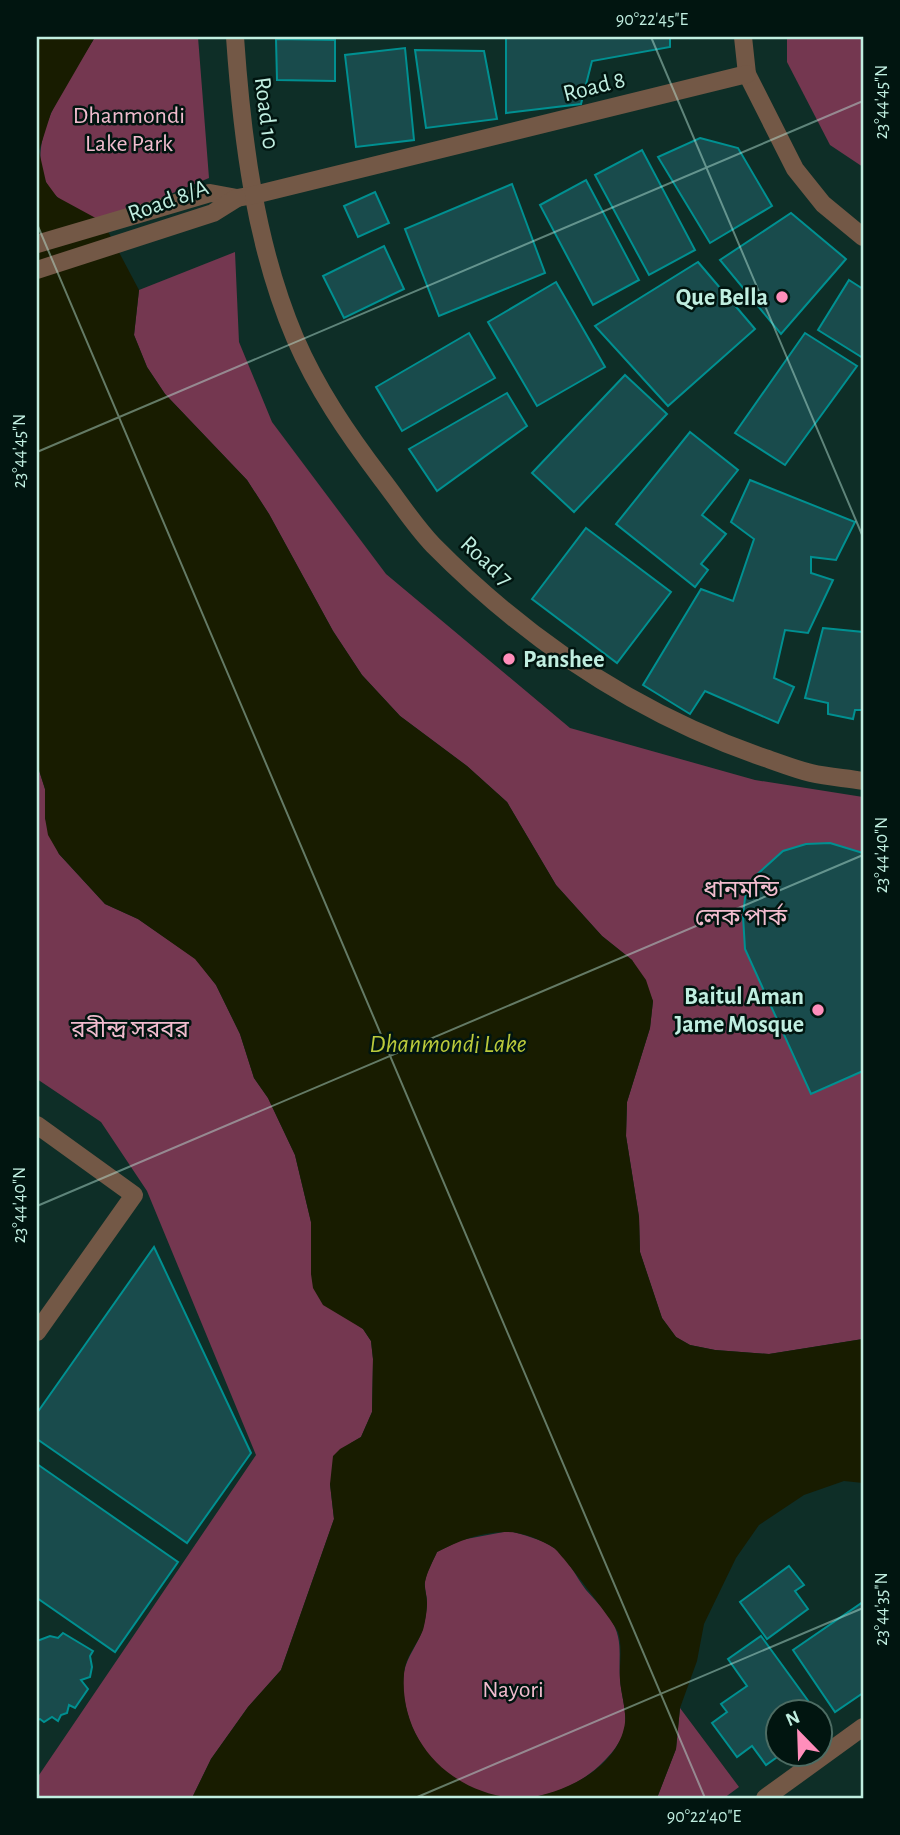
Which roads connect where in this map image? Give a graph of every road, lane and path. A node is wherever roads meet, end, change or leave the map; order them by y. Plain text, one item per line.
1 (235, 37) edge
2 (743, 37) edge
3 (747, 74) junction
4 (246, 196) junction
5 (863, 237) edge
6 (37, 244) edge
7 (37, 270) edge
8 (863, 781) edge
9 (37, 1125) edge
10 (37, 1332) edge
11 (863, 1727) edge
12 (765, 1798) edge

1 - 4 street, Road 10
2 - 3 street
3 - 4 street, Road 8
3 - 5 street
4 - 6 street, Road 8/A
4 - 7 street, Road 8/A
4 - 8 street, Road 7
9 - 10 street
11 - 12 street

